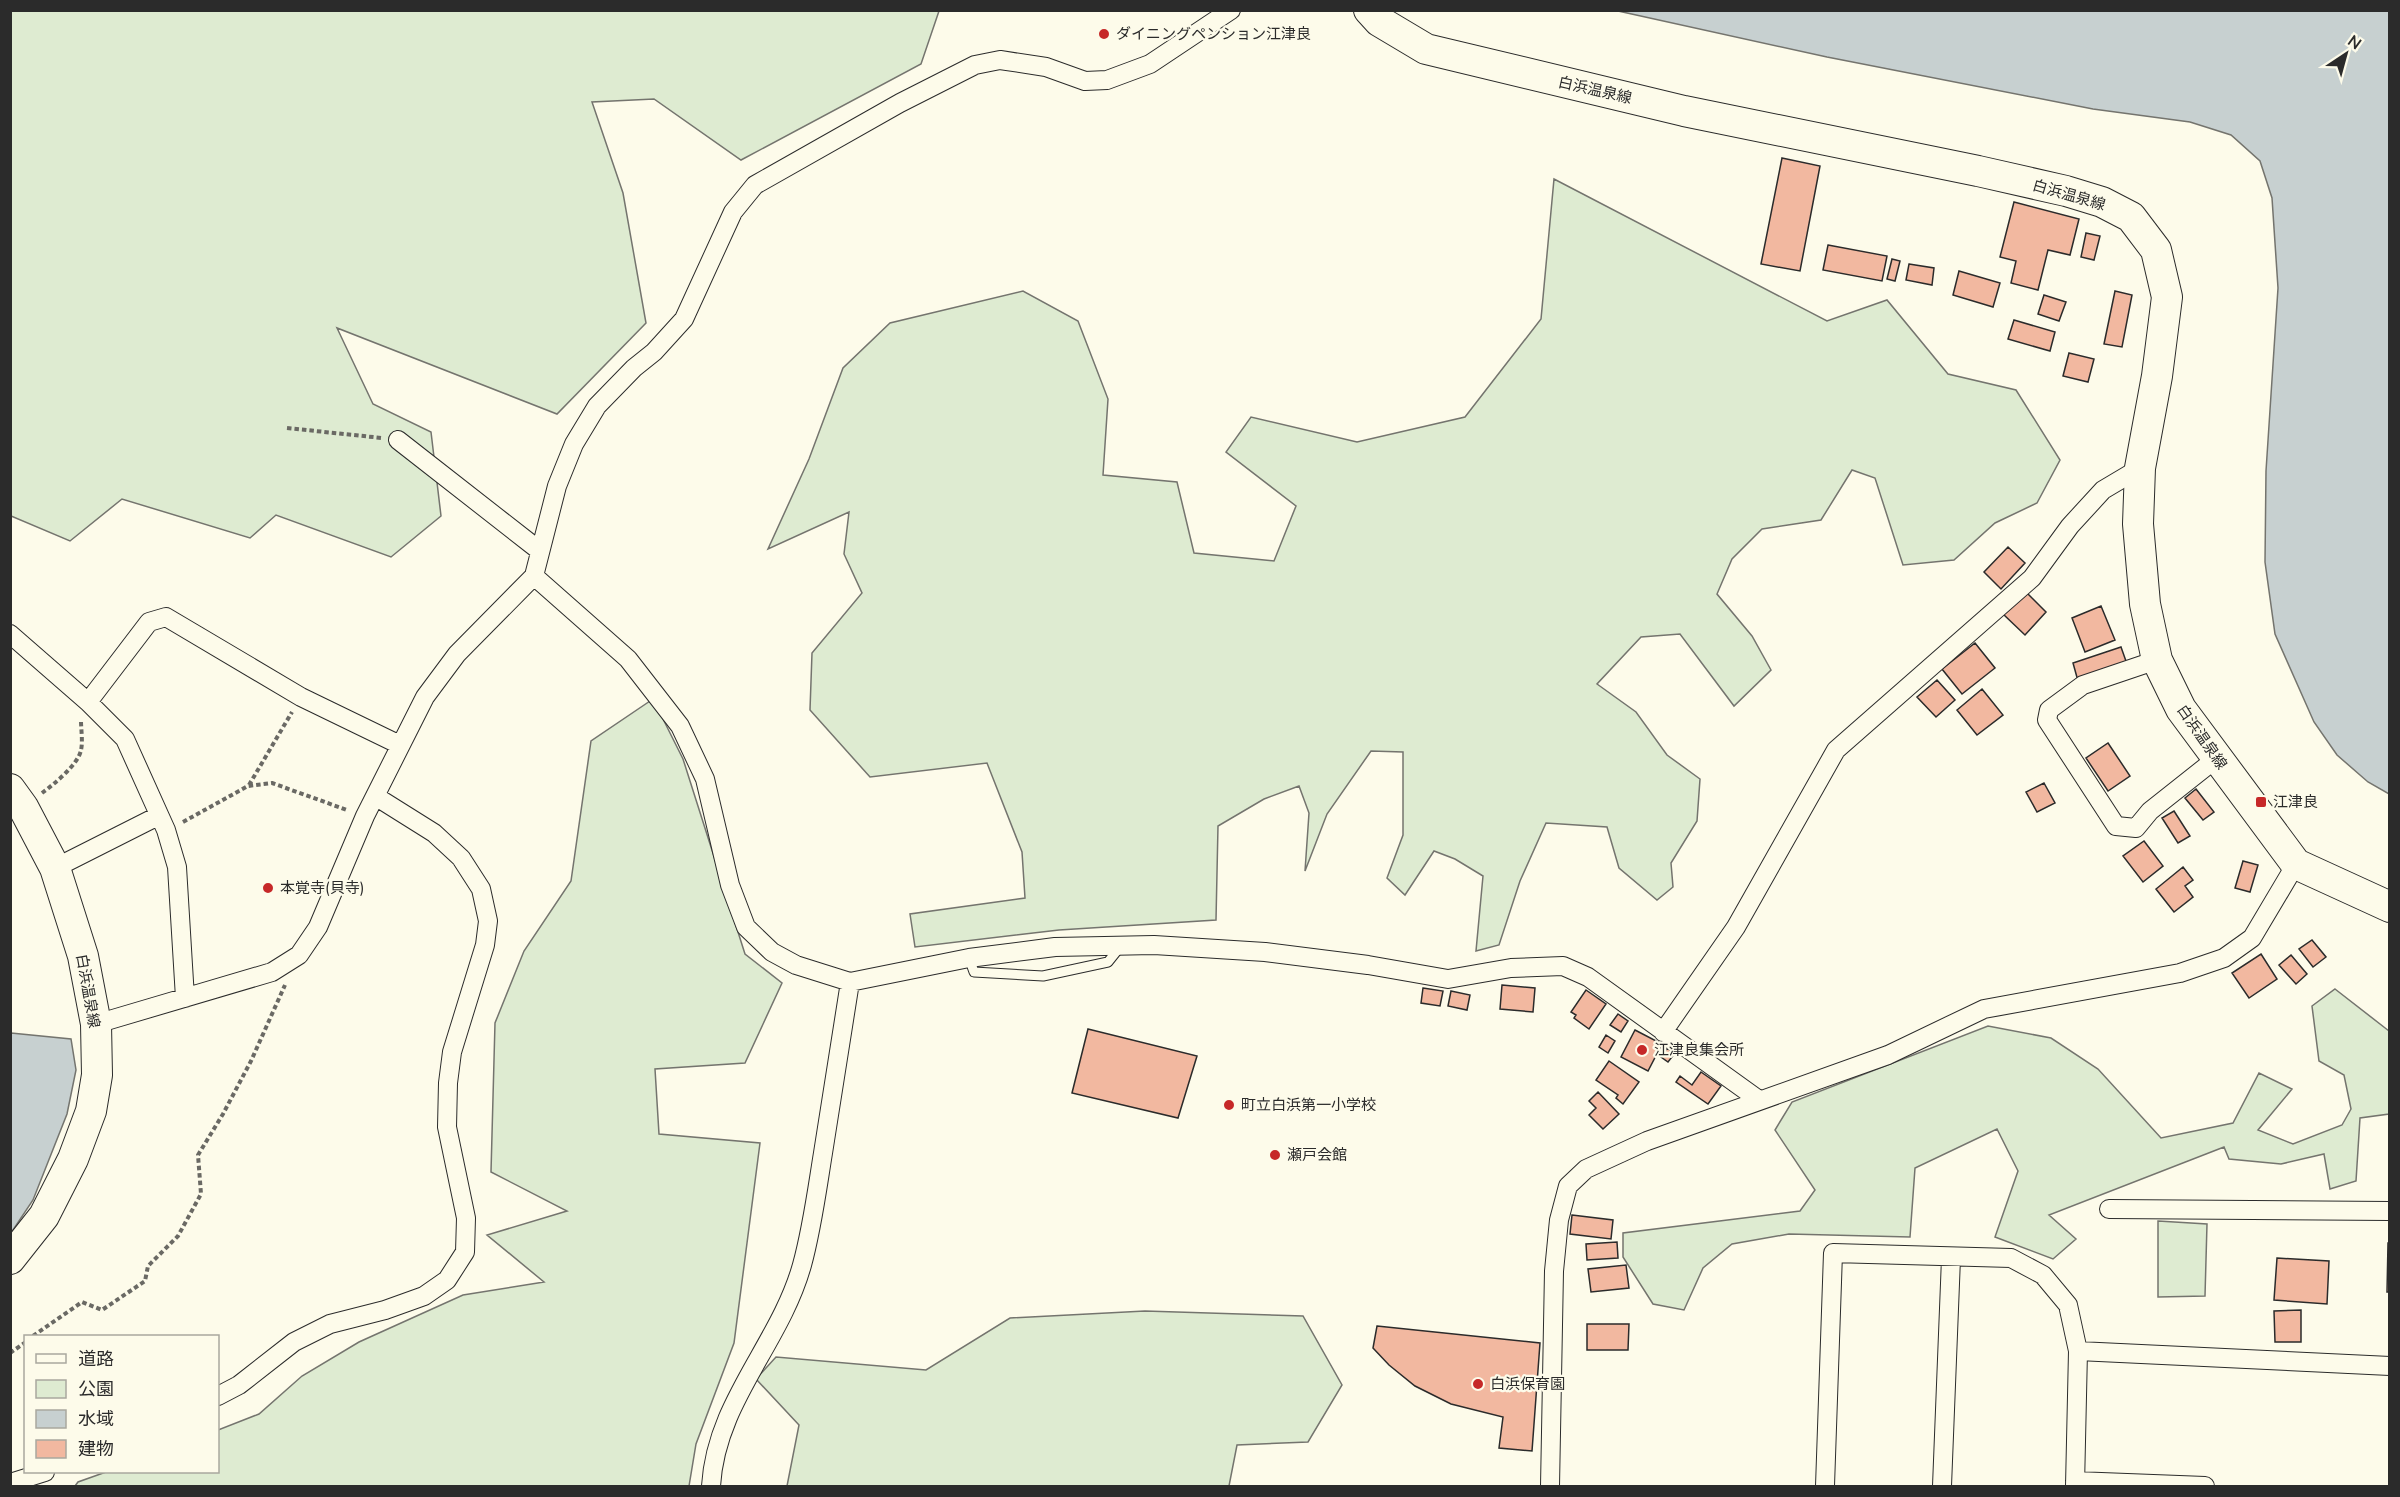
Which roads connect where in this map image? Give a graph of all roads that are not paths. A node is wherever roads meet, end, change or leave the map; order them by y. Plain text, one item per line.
1 (1231, 10) edge
2 (1369, 10) edge
3 (398, 440) road end
4 (2140, 468) junction
5 (540, 551) junction
6 (534, 576) junction
7 (10, 634) edge
8 (2157, 660) junction
9 (88, 702) junction
10 (400, 745) junction
11 (2217, 758) junction
12 (375, 796) junction
13 (17, 798) edge
14 (162, 823) junction
15 (2296, 864) junction
16 (55, 868) junction
17 (2390, 907) edge
18 (1121, 946) junction
19 (969, 958) junction
20 (850, 982) junction
21 (185, 998) junction
22 (96, 1024) junction
23 (1663, 1032) junction
24 (1759, 1100) junction
25 (2109, 1209) dead end
26 (2390, 1211) edge
27 (1951, 1258) junction
28 (10, 1259) edge
29 (2078, 1351) junction
30 (2390, 1366) edge
31 (219, 1396) edge
32 (42, 1473) edge
33 (10, 1483) edge
34 (2075, 1484) edge
35 (711, 1486) edge
36 (1550, 1486) edge
37 (1825, 1486) edge
38 (1942, 1486) edge
39 (2205, 1486) edge

1 - 5 street
2 - 4 main road, 白浜温泉線
3 - 5 street
4 - 8 main road, 白浜温泉線
4 - 23 street
5 - 6 street
6 - 10 street
6 - 20 street
7 - 9 street
8 - 11 main road, 白浜温泉線
8 - 11 street
9 - 10 street
9 - 14 street
10 - 12 street
11 - 15 main road, 白浜温泉線
12 - 21 street
12 - 31 street
13 - 16 main road, 白浜温泉線
14 - 16 street
14 - 21 street
15 - 17 main road, 白浜温泉線
15 - 24 street
16 - 22 main road, 白浜温泉線
18 - 19 street
18 - 19 lane
18 - 23 street
19 - 20 street
20 - 35 street
21 - 22 street
22 - 28 main road, 白浜温泉線
23 - 24 street
24 - 36 street
25 - 26 street
27 - 29 street
27 - 37 street
27 - 38 street
29 - 30 street
29 - 34 street
32 - 33 street
34 - 39 street

